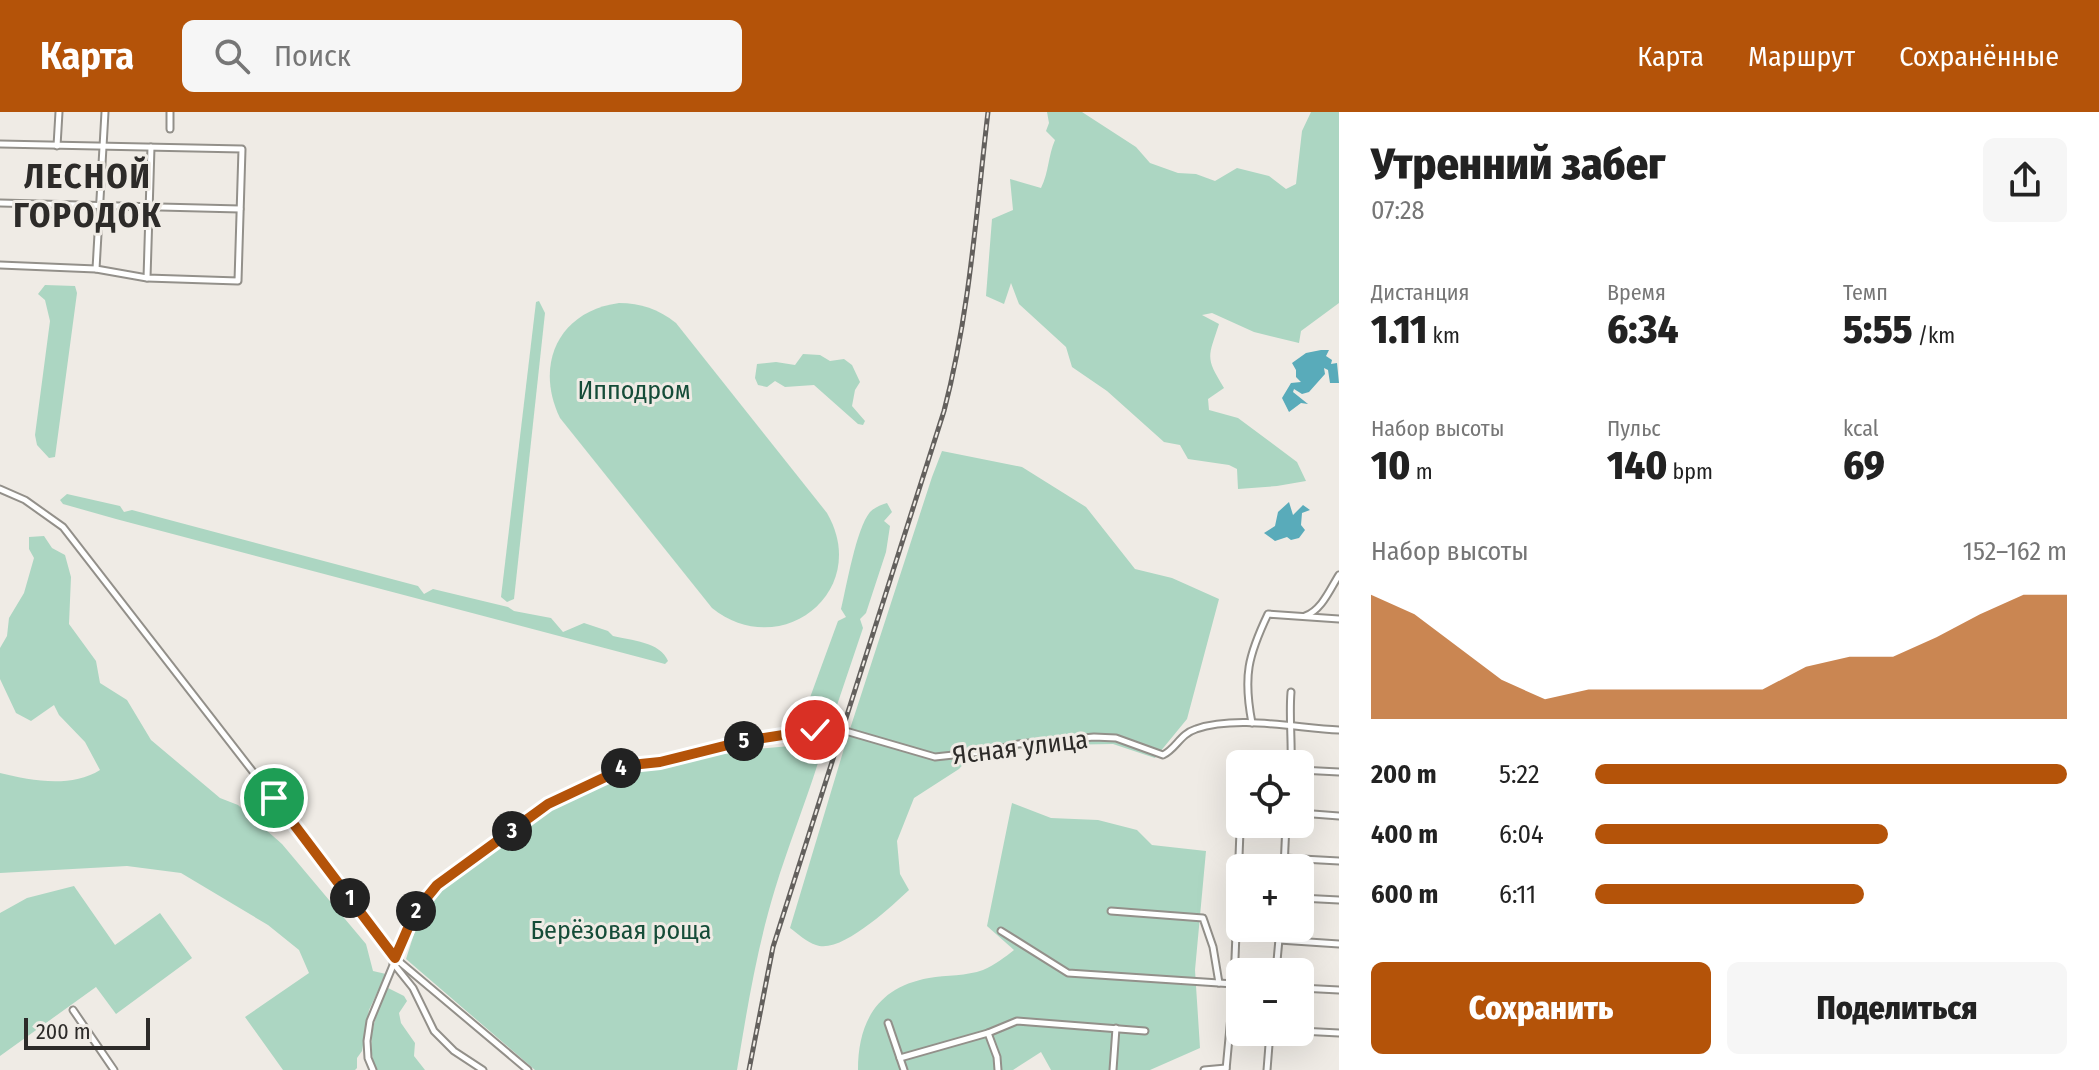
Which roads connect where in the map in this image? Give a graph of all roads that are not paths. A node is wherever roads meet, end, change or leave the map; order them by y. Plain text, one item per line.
1 (59, 112) edge
2 (105, 112) edge
3 (170, 112) edge
4 (170, 129) dead end
5 (0, 144) edge
6 (57, 146) junction
7 (102, 146) junction
8 (151, 147) junction
9 (0, 203) edge
10 (100, 206) junction
11 (150, 207) junction
12 (240, 209) junction
13 (0, 265) edge
14 (96, 269) junction
15 (147, 278) junction
16 (0, 489) edge
17 (1339, 575) edge
18 (1301, 617) junction
19 (1339, 619) edge
20 (1291, 692) dead end
21 (1252, 723) junction
22 (1292, 728) junction
23 (834, 730) dead end
24 (1339, 730) edge
25 (849, 732) dead end
26 (1291, 750) edge
27 (1314, 771) edge
28 (1339, 772) edge
29 (1314, 814) edge
30 (1339, 816) edge
31 (1240, 838) edge
32 (1314, 860) edge
33 (1339, 861) edge
34 (1314, 899) edge
35 (1339, 900) edge
36 (1111, 911) dead end
37 (1001, 931) dead end
38 (1309, 942) edge
39 (1339, 944) edge
40 (1237, 958) edge
41 (394, 961) junction
42 (1219, 983) junction
43 (1226, 983) edge
44 (1314, 989) edge
45 (1339, 990) edge
46 (73, 1010) dead end
47 (888, 1023) dead end
48 (1116, 1028) junction
49 (1145, 1031) dead end
50 (1314, 1032) edge
51 (988, 1033) junction
52 (1339, 1033) edge
53 (1229, 1046) edge
54 (1269, 1046) edge
55 (900, 1058) junction
56 (1226, 1069) edge
57 (114, 1070) edge
58 (373, 1070) edge
59 (483, 1070) edge
60 (528, 1070) edge
61 (904, 1070) edge
62 (998, 1070) edge
63 (1113, 1070) edge
64 (1204, 1070) edge
65 (1267, 1070) edge

1 - 6 street
2 - 7 street
3 - 4 street
5 - 6 street
6 - 7 street
7 - 8 street
7 - 10 street
8 - 11 street
8 - 12 street
9 - 10 street
10 - 11 street
10 - 14 street
11 - 12 street
11 - 15 street
12 - 15 street
13 - 14 street
14 - 15 street
16 - 41 street
17 - 18 street
18 - 19 street
18 - 21 street
20 - 22 street
21 - 22 street, Ясная улица
21 - 25 street, Ясная улица
22 - 24 street, Ясная улица
22 - 26 street
23 - 41 street
27 - 28 street
29 - 30 street
31 - 40 street
32 - 33 street
34 - 35 street
36 - 42 street
37 - 42 street
38 - 39 street
41 - 58 street
41 - 59 street
41 - 60 street
42 - 43 street
44 - 45 street
46 - 57 street
47 - 55 street
48 - 49 street
48 - 51 street
48 - 63 street
50 - 52 street
51 - 55 street
51 - 62 street
53 - 56 street
54 - 65 street
55 - 61 street
56 - 64 street

